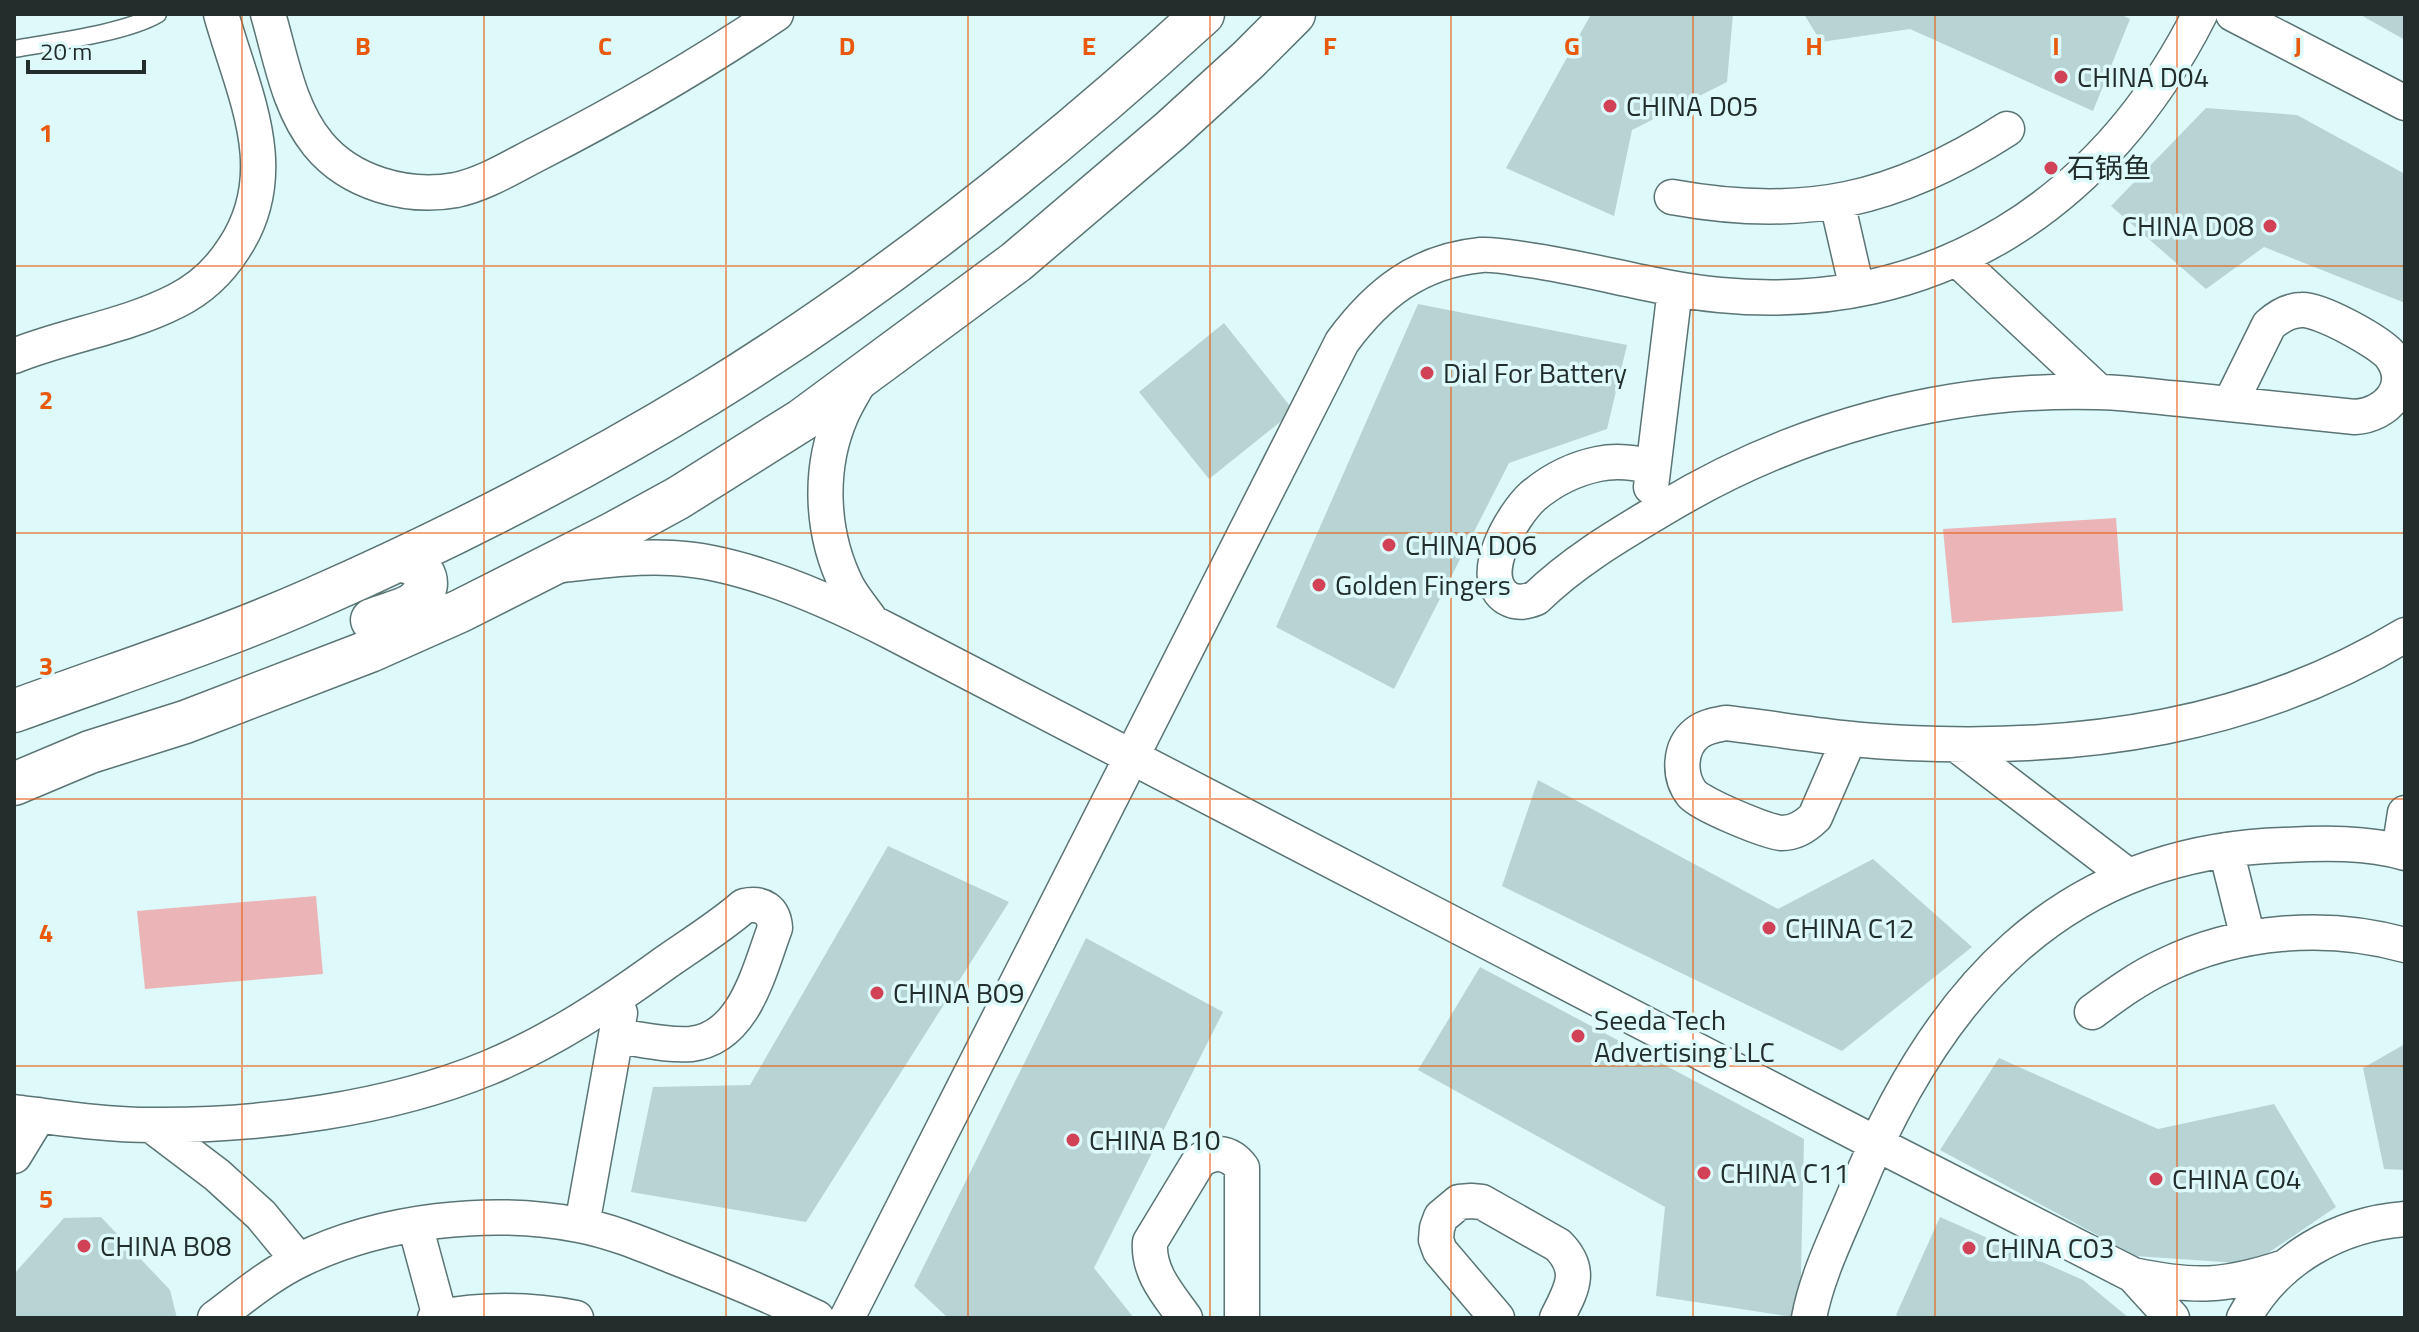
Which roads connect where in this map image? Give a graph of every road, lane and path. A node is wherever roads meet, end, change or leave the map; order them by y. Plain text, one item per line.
1 (158, 14) edge
2 (221, 14) edge
3 (268, 14) edge
4 (776, 14) edge
5 (1203, 14) edge
6 (1210, 14) edge
7 (1294, 14) edge
8 (2200, 14) edge
9 (2233, 14) edge
10 (14, 49) edge
11 (2405, 103) edge
12 (2007, 129) dead end
13 (1106, 186) junction
14 (1672, 197) dead end
15 (1837, 202) junction
16 (1957, 259) junction
17 (1675, 289) junction
18 (1857, 289) junction
19 (16, 355) edge
20 (862, 377) junction
21 (2099, 392) junction
22 (2230, 404) junction
23 (1653, 466) junction
24 (1647, 518) junction
25 (394, 562) junction
26 (549, 567) junction
27 (872, 622) junction
28 (2405, 635) edge
29 (14, 711) edge
30 (1849, 739) junction
31 (1957, 745) junction
32 (90, 752) junction
33 (1133, 757) junction
34 (14, 784) edge
35 (2405, 813) edge
36 (2226, 850) junction
37 (2402, 852) edge
38 (2127, 875) junction
39 (2248, 938) junction
40 (2405, 945) edge
41 (623, 993) junction
42 (2092, 1012) dead end
43 (616, 1036) junction
44 (27, 1114) edge
45 (151, 1125) junction
46 (1875, 1143) junction
47 (14, 1156) edge
48 (2405, 1219) edge
49 (415, 1225) junction
50 (582, 1225) junction
51 (298, 1260) junction
52 (2285, 1267) junction
53 (2133, 1275) junction
54 (215, 1318) edge
55 (438, 1318) edge
56 (576, 1318) edge
57 (817, 1318) edge
58 (847, 1318) edge
59 (1185, 1318) edge
60 (1242, 1318) edge
61 (1497, 1318) edge
62 (1557, 1318) edge
63 (1809, 1318) edge
64 (2172, 1318) edge
65 (2244, 1318) edge

1 - 10 lane
2 - 19 street
3 - 4 street
5 - 25 street
6 - 13 street
7 - 13 street
8 - 16 street
9 - 11 street
12 - 15 street
13 - 20 street
14 - 15 street
15 - 18 street
16 - 18 street
16 - 21 street
17 - 18 street
17 - 23 street
17 - 33 street
20 - 26 street
20 - 27 street
21 - 22 street
21 - 24 street
22 - 22 street
23 - 24 street
23 - 24 street
25 - 29 street
25 - 32 street
26 - 27 street
26 - 32 street
27 - 33 street
28 - 31 street
30 - 30 street
30 - 31 street
31 - 38 street
32 - 34 street
33 - 46 street
33 - 58 street
35 - 37 street
36 - 37 street
36 - 38 street
36 - 39 street
38 - 46 street
39 - 40 street
39 - 42 street
41 - 43 street
41 - 43 street
41 - 45 street
43 - 50 street
44 - 45 street
44 - 47 street
45 - 51 street
46 - 53 street
46 - 63 street
48 - 52 street
49 - 50 street
49 - 51 street
49 - 55 street
50 - 57 street
51 - 54 street
52 - 53 street
52 - 65 street
53 - 64 street
55 - 56 street
59 - 60 street
61 - 62 street

